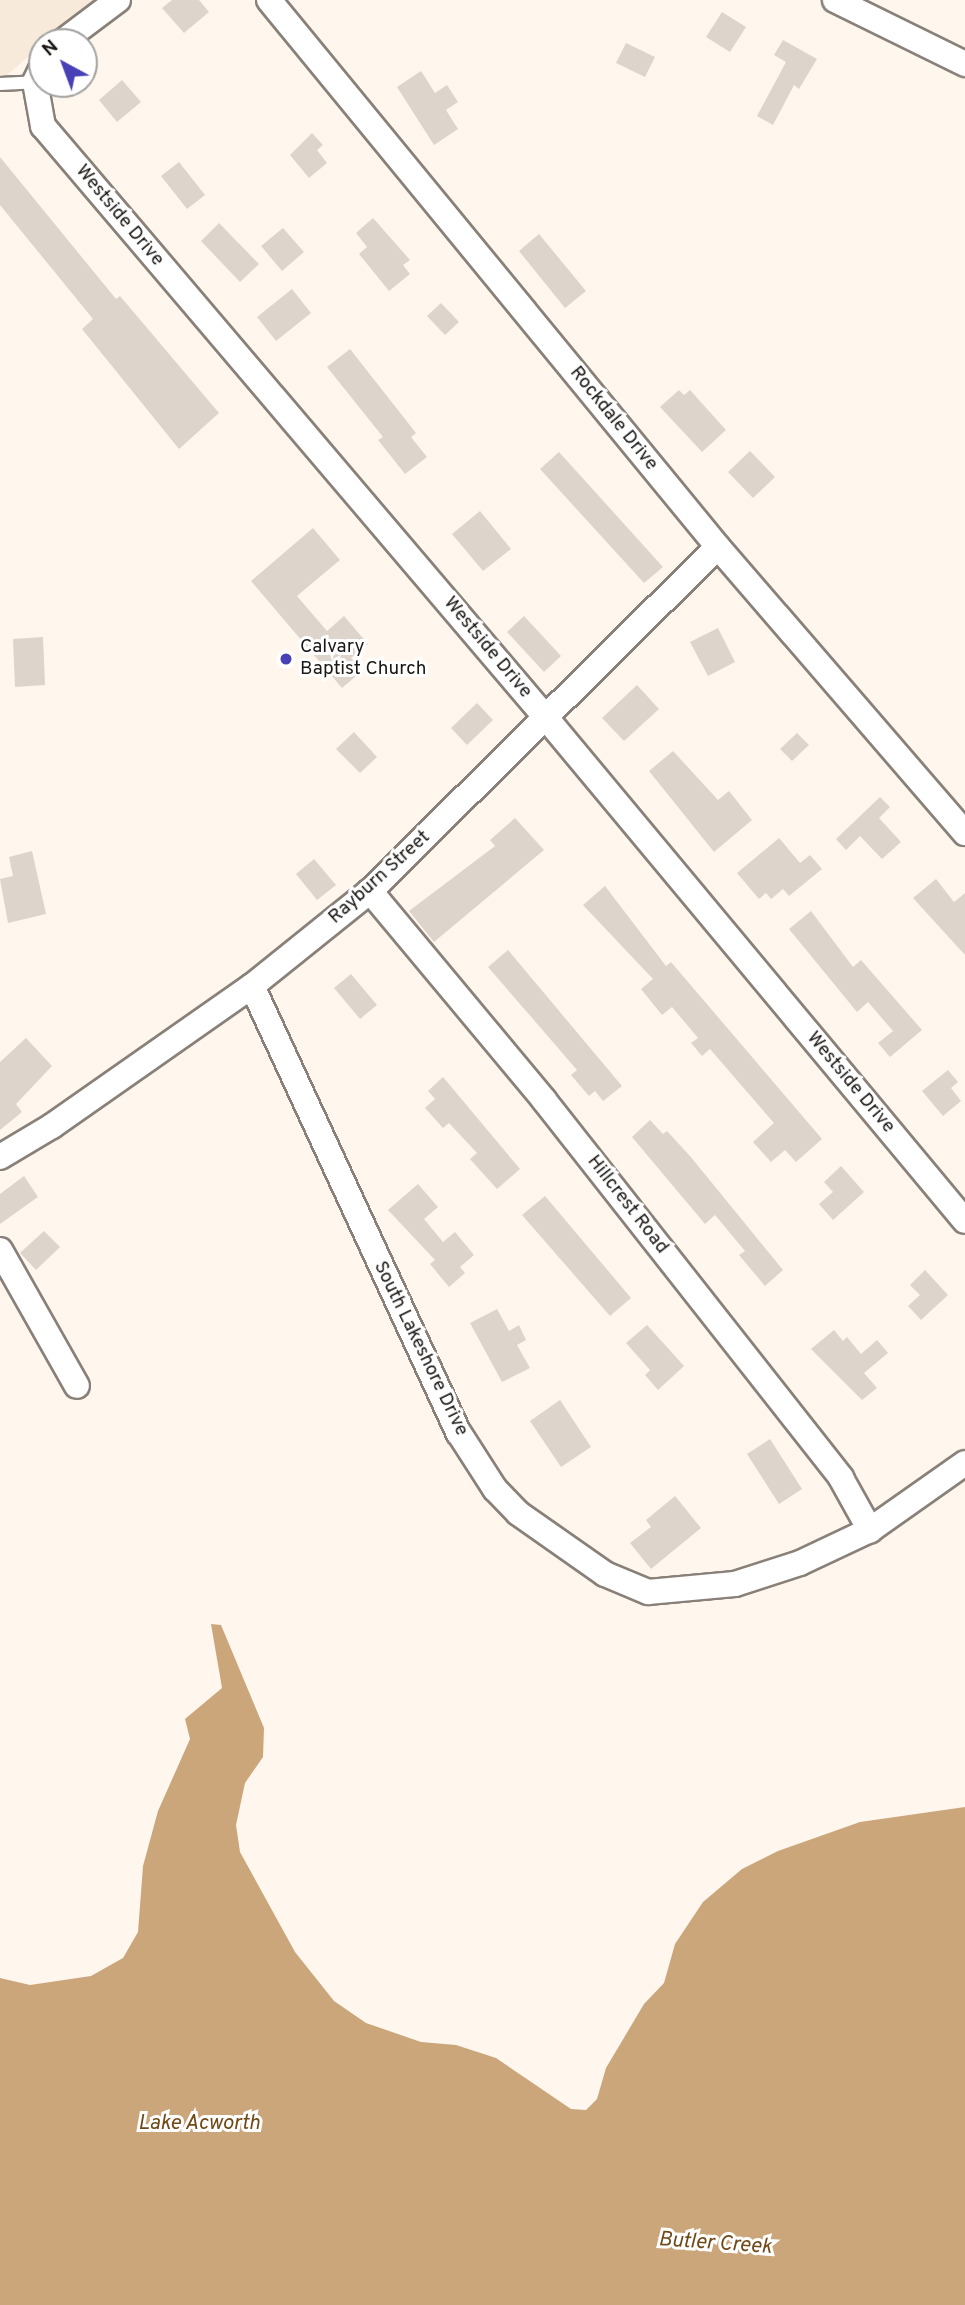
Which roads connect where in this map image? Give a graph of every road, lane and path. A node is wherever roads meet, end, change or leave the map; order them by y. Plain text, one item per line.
1 (118, 0) edge
2 (268, 0) edge
3 (835, 0) edge
4 (81, 28) edge
5 (965, 64) edge
6 (28, 77) edge
7 (0, 84) edge
8 (40, 98) edge
9 (718, 547) junction
10 (547, 719) junction
11 (965, 833) edge
12 (370, 891) junction
13 (252, 986) junction
14 (0, 1157) edge
15 (965, 1221) edge
16 (0, 1250) edge
17 (77, 1386) dead end
18 (965, 1463) edge
19 (870, 1530) junction

1 - 4 street
2 - 9 street, Rockdale Drive
3 - 5 street
6 - 7 lane
8 - 10 street, Westside Drive
9 - 10 street, Rayburn Street
9 - 11 street, Rockdale Drive
10 - 12 street, Rayburn Street
10 - 15 street, Westside Drive
12 - 13 street, Rayburn Street
12 - 19 street, Hillcrest Road
13 - 14 street, Rayburn Street
13 - 19 street, South Lakeshore Drive
16 - 17 street
18 - 19 street, South Lakeshore Drive

